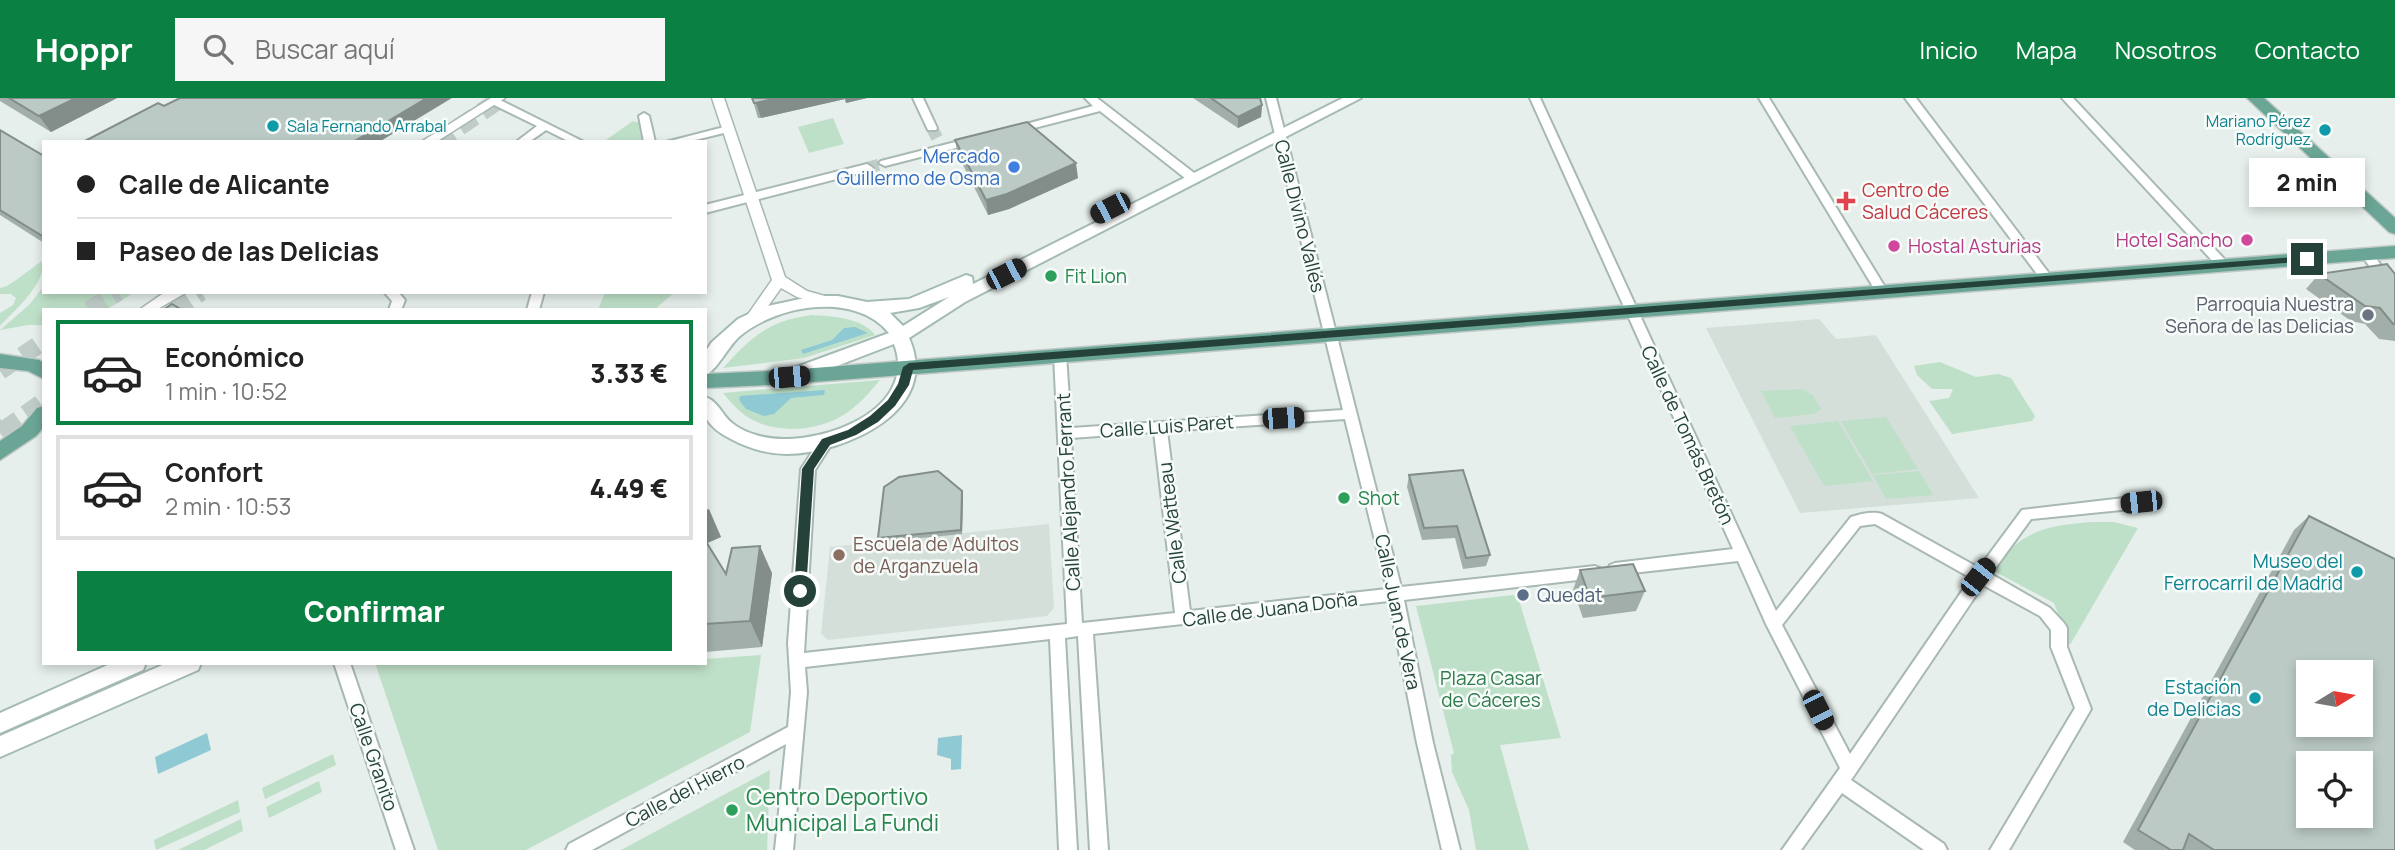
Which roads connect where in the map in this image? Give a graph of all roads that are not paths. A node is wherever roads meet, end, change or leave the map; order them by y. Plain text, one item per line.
1 (718, 98) edge
2 (918, 98) edge
3 (1090, 98) edge
4 (1330, 98) edge
5 (1354, 98) edge
6 (1535, 98) edge
7 (1764, 98) edge
8 (1910, 98) edge
9 (2067, 98) edge
10 (2255, 98) edge
11 (497, 99) edge
12 (1270, 99) edge
13 (1102, 107) junction
14 (644, 116) dead end
15 (545, 126) junction
16 (728, 129) junction
17 (1279, 130) junction
18 (1002, 133) edge
19 (988, 137) edge
20 (937, 138) junction
21 (430, 140) edge
22 (524, 140) edge
23 (575, 140) edge
24 (650, 140) edge
25 (680, 140) edge
26 (884, 163) tunnel mouth
27 (867, 168) tunnel mouth
28 (1189, 175) junction
29 (752, 198) junction
30 (707, 209) edge
31 (2395, 228) edge
32 (2395, 252) edge
33 (2367, 254) junction
34 (2223, 265) junction
35 (2047, 279) junction
36 (779, 280) junction
37 (1882, 292) junction
38 (175, 294) edge
39 (185, 294) edge
40 (392, 294) edge
41 (2395, 295) edge
42 (827, 301) junction
43 (864, 307) junction
44 (149, 308) edge
45 (169, 308) edge
46 (396, 308) edge
47 (1631, 311) junction
48 (751, 320) junction
49 (1331, 334) junction
50 (901, 335) junction
51 (1060, 355) junction
52 (0, 361) edge
53 (40, 366) edge
54 (707, 367) edge
55 (909, 367) junction
56 (707, 369) edge
57 (789, 377) junction
58 (707, 408) edge
59 (1352, 414) junction
60 (1160, 426) junction
61 (36, 430) edge
62 (725, 430) junction
63 (1065, 433) junction
64 (707, 435) edge
65 (826, 442) junction
66 (796, 447) junction
67 (0, 452) edge
68 (808, 469) junction
69 (2141, 502) dead end
70 (1743, 554) junction
71 (1978, 577) junction
72 (1395, 595) junction
73 (1183, 619) junction
74 (1774, 624) junction
75 (1080, 629) junction
76 (1056, 632) junction
77 (797, 661) junction
78 (130, 665) edge
79 (185, 665) edge
80 (343, 665) edge
81 (0, 723) edge
82 (795, 731) junction
83 (0, 747) edge
84 (1845, 776) junction
85 (405, 850) edge
86 (575, 850) edge
87 (784, 850) edge
88 (1068, 850) edge
89 (1099, 850) edge
90 (1451, 850) edge
91 (1791, 850) edge
92 (1938, 850) edge
93 (1999, 850) edge

1 - 16 street
2 - 20 street
3 - 13 street
4 - 17 main road
5 - 17 main road
6 - 47 street, Calle de Tomás Bretón
7 - 37 street
8 - 35 street
9 - 34 street
10 - 31 main road
11 - 15 street
11 - 21 street
12 - 17 street, Calle Divino Vallés
13 - 18 street
13 - 28 street
14 - 24 street
15 - 22 street
15 - 23 street
16 - 25 street
16 - 29 street
17 - 28 main road
17 - 49 street, Calle Divino Vallés
19 - 20 street
20 - 26 street
27 - 29 street
28 - 43 main road
28 - 50 main road
29 - 30 street
29 - 36 street
32 - 33 main road
33 - 34 main road
33 - 41 street
34 - 35 main road
35 - 37 main road
36 - 42 street
36 - 48 street
37 - 47 main road
38 - 44 street
39 - 45 street
40 - 46 street
42 - 43 main road
42 - 48 main road
43 - 50 main road
47 - 49 main road
47 - 70 street, Calle de Tomás Bretón
48 - 54 main road
49 - 51 main road
49 - 59 street, Calle Juan de Vera
50 - 55 main road
50 - 57 main road
51 - 55 main road
51 - 63 street, Calle Alejandro Ferrant
52 - 53 main road
55 - 57 main road
55 - 65 main road
56 - 57 main road
58 - 62 main road
59 - 60 street, Calle Luis Paret
59 - 72 street, Calle Juan de Vera
60 - 63 street, Calle Luis Paret
60 - 73 street, Calle Watteau
61 - 67 main road
62 - 64 main road
62 - 66 main road
63 - 75 street, Calle Alejandro Ferrant
65 - 66 main road
65 - 68 street
66 - 68 street
68 - 77 street
69 - 71 street
70 - 72 street, Calle de Juana Doña
70 - 74 street, Calle de Tomás Bretón
71 - 74 street
71 - 84 street
71 - 93 street
72 - 73 street, Calle de Juana Doña
72 - 90 street, Calle Juan de Vera
73 - 75 street, Calle de Juana Doña
74 - 84 street, Calle de Tomás Bretón
75 - 76 street, Calle de Juana Doña
75 - 89 street, Calle Alejandro Ferrant
76 - 77 street, Calle de Juana Doña
76 - 88 street
77 - 82 street
78 - 81 main road
79 - 83 main road
80 - 85 street, Calle Granito
82 - 86 street, Calle del Hierro
82 - 87 street
84 - 91 street
84 - 92 street

